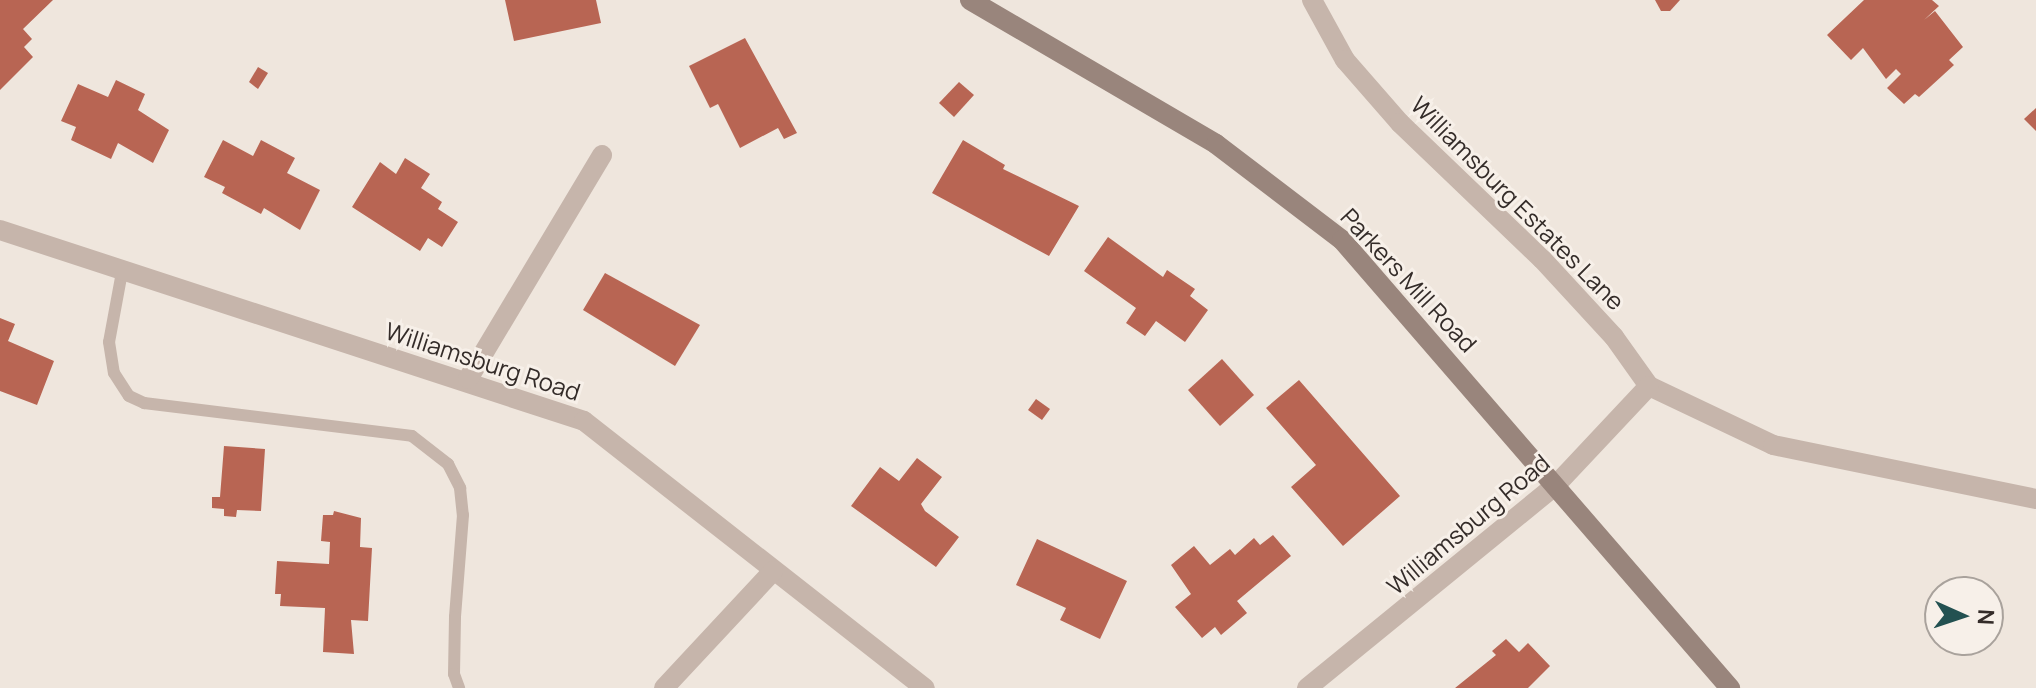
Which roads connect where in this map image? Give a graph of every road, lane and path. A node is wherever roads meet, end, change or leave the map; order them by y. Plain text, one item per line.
1 (970, 0) edge
2 (1312, 0) edge
3 (602, 155) dead end
4 (0, 230) edge
5 (122, 272) junction
6 (468, 379) junction
7 (1649, 386) junction
8 (1555, 486) junction
9 (2036, 499) edge
10 (773, 571) junction
11 (459, 688) edge
12 (664, 688) edge
13 (925, 688) edge
14 (1307, 688) edge
15 (1730, 688) edge

1 - 8 main road, Parkers Mill Road
2 - 7 street, Williamsburg Estates Lane
3 - 6 street
4 - 5 street, Williamsburg Road
5 - 6 street, Williamsburg Road
5 - 11 lane
6 - 10 street, Williamsburg Road
7 - 8 street, Williamsburg Road
7 - 9 street, Williamsburg Estates Lane
8 - 14 street, Williamsburg Road
8 - 15 main road, Parkers Mill Road
10 - 12 street
10 - 13 street, Williamsburg Road

